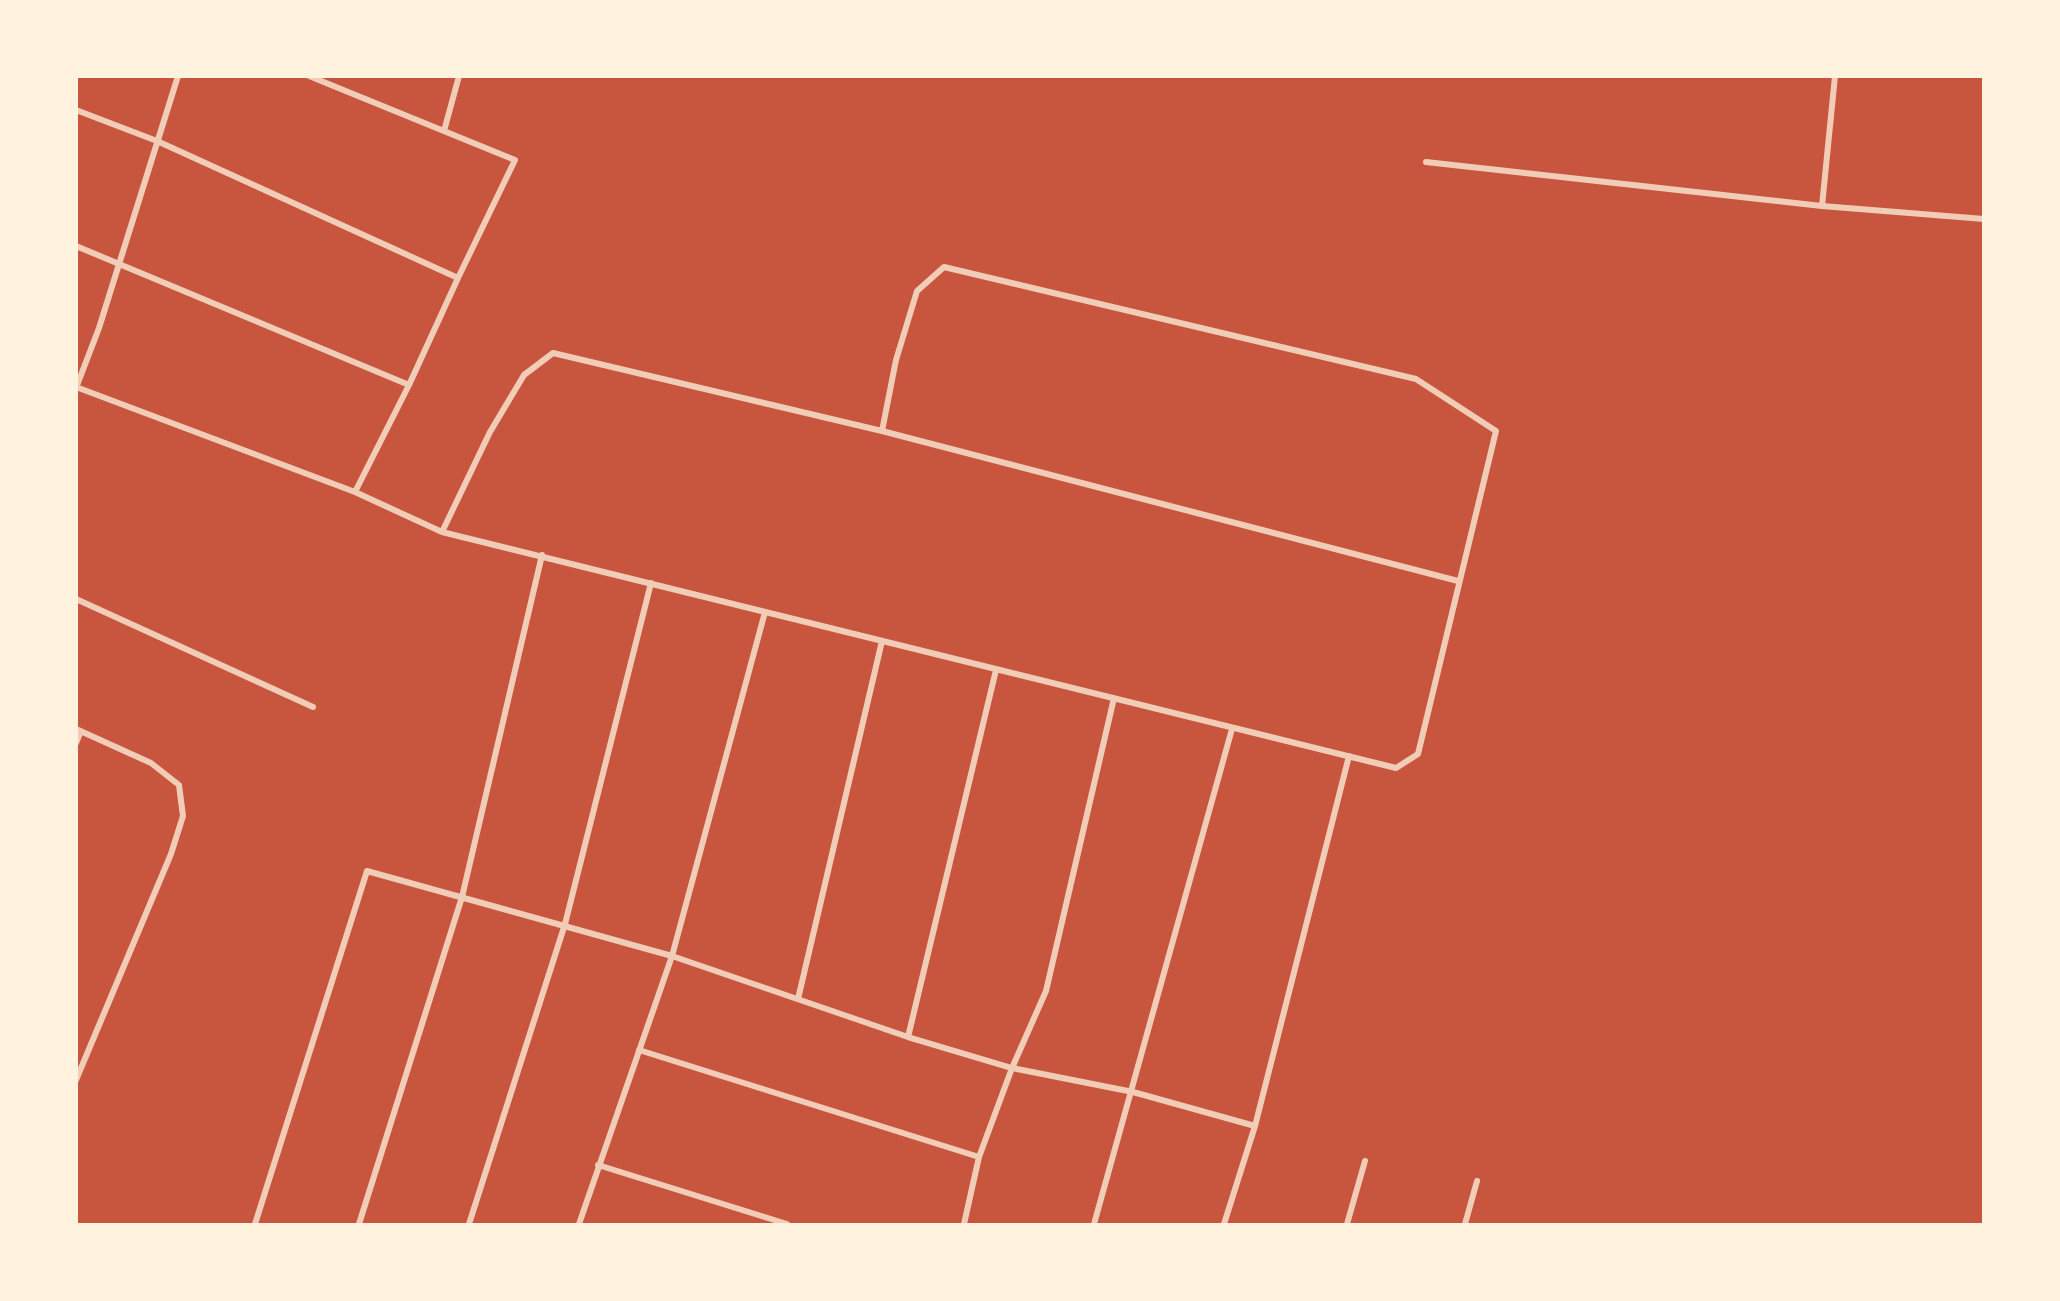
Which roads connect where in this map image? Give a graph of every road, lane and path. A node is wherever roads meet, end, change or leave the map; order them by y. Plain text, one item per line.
1 (178, 76) edge
2 (309, 76) edge
3 (459, 76) edge
4 (1835, 76) edge
5 (319, 78) edge
6 (76, 110) edge
7 (444, 131) junction
8 (158, 141) junction
9 (1426, 162) dead end
10 (1822, 206) junction
11 (1983, 219) edge
12 (76, 246) edge
13 (120, 263) junction
14 (458, 278) junction
15 (409, 386) junction
16 (77, 388) edge
17 (882, 430) junction
18 (355, 492) junction
19 (442, 532) junction
20 (542, 555) junction
21 (1458, 581) junction
22 (651, 583) junction
23 (76, 599) edge
24 (765, 612) junction
25 (882, 641) junction
26 (996, 670) junction
27 (1114, 698) junction
28 (313, 707) dead end
29 (1232, 729) junction
30 (79, 730) edge
31 (76, 743) edge
32 (1349, 756) junction
33 (462, 897) junction
34 (565, 924) junction
35 (672, 956) junction
36 (798, 999) junction
37 (908, 1037) junction
38 (639, 1050) junction
39 (1012, 1068) junction
40 (76, 1080) edge
41 (1133, 1092) junction
42 (1255, 1126) junction
43 (979, 1157) junction
44 (1365, 1161) dead end
45 (598, 1165) junction
46 (1478, 1181) dead end
47 (255, 1224) edge
48 (359, 1224) edge
49 (469, 1224) edge
50 (579, 1224) edge
51 (787, 1224) edge
52 (964, 1224) edge
53 (1094, 1224) edge
54 (1224, 1224) edge
55 (1347, 1224) edge
56 (1465, 1224) edge

1 - 8 street
2 - 5 street
3 - 7 street
4 - 10 street
5 - 7 street
6 - 8 street
7 - 14 street
8 - 13 street
8 - 14 street
9 - 10 street
10 - 11 street
12 - 13 street
13 - 15 street
13 - 16 street
14 - 15 street
15 - 18 street
16 - 18 street
17 - 19 street
17 - 21 street
17 - 21 street
18 - 19 street
19 - 20 street
20 - 22 street
20 - 33 street
21 - 32 street
22 - 24 street
22 - 34 street
23 - 28 street
24 - 25 street
24 - 35 street
25 - 26 street
25 - 36 street
26 - 27 street
26 - 37 street
27 - 29 street
27 - 39 street
29 - 32 street
29 - 41 street
30 - 31 street
30 - 40 street
32 - 42 street
33 - 34 street
33 - 47 street
33 - 48 street
34 - 35 street
34 - 49 street
35 - 36 street
35 - 38 street
36 - 37 street
37 - 39 street
38 - 43 street
38 - 45 street
39 - 41 street
39 - 43 street
41 - 42 street
41 - 53 street
42 - 54 street
43 - 52 street
44 - 55 street
45 - 50 street
45 - 51 street
46 - 56 street

